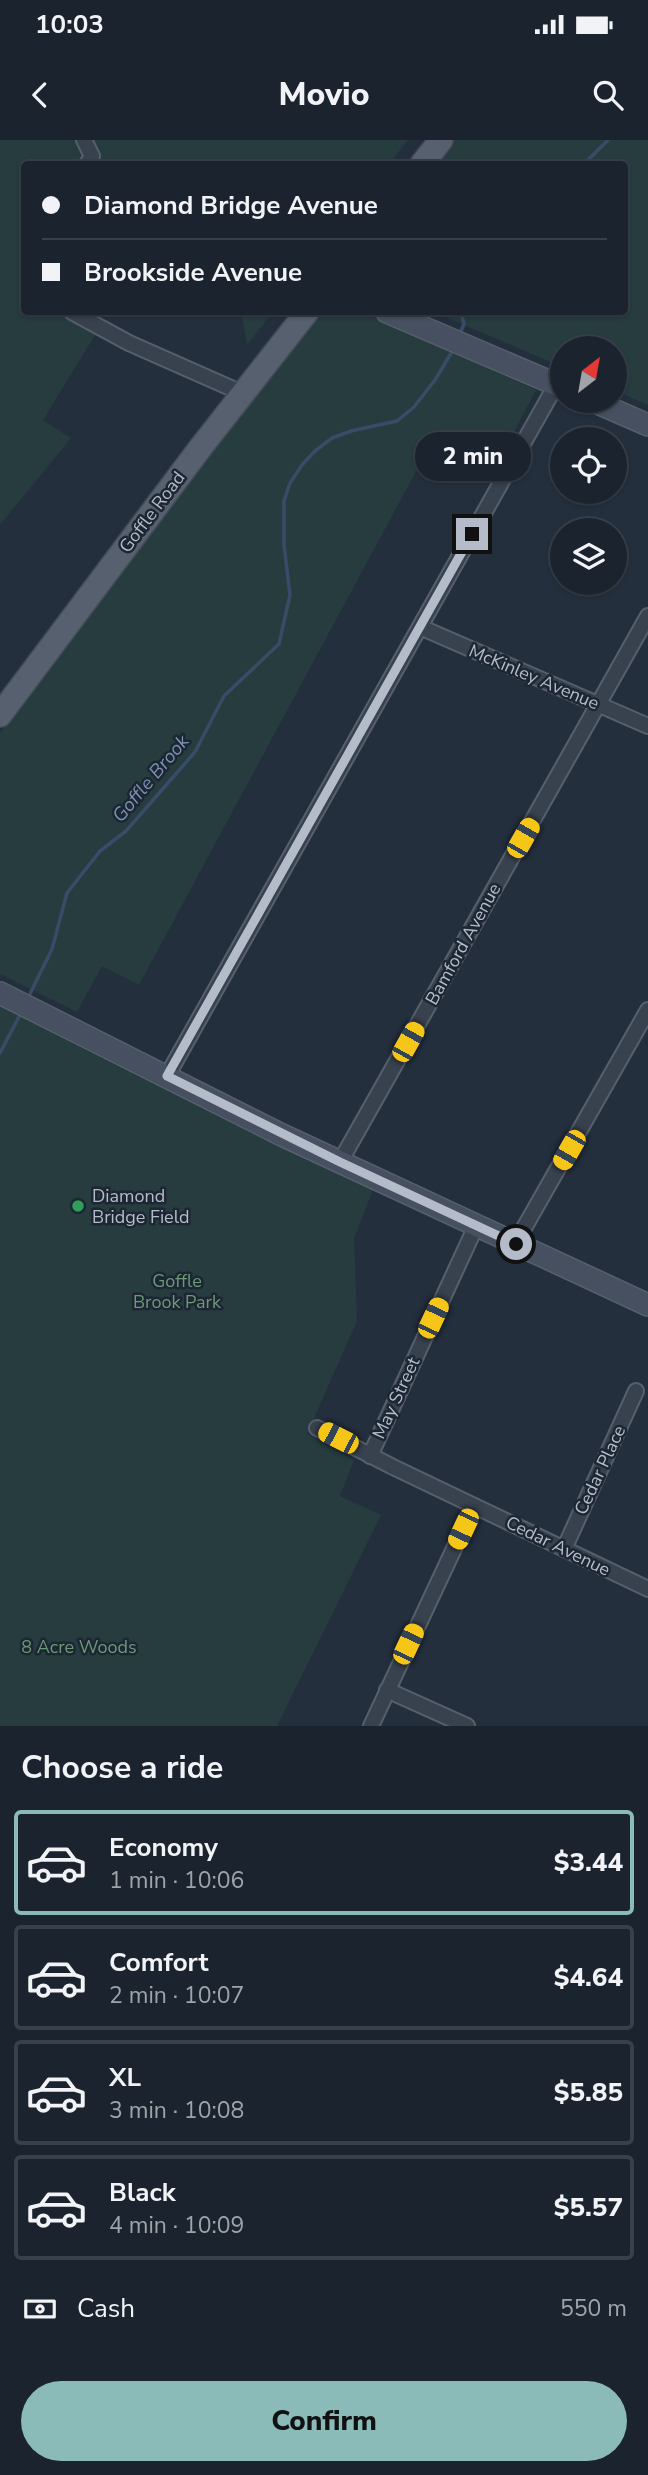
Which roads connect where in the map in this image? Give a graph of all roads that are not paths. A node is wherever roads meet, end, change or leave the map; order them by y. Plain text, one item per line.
1 (84, 140) edge
2 (441, 140) edge
3 (89, 161) edge
4 (424, 161) edge
5 (78, 315) edge
6 (305, 315) edge
7 (394, 315) edge
8 (550, 382) edge
9 (242, 393) junction
10 (550, 402) edge
11 (620, 413) edge
12 (648, 425) edge
13 (648, 617) edge
14 (420, 627) junction
15 (598, 705) junction
16 (0, 715) edge
17 (648, 726) edge
18 (0, 993) edge
19 (648, 1010) edge
20 (167, 1076) junction
21 (340, 1162) junction
22 (476, 1226) junction
23 (516, 1244) junction
24 (648, 1305) edge
25 (636, 1391) dead end
26 (317, 1428) dead end
27 (370, 1456) junction
28 (474, 1506) junction
29 (564, 1549) junction
30 (648, 1589) edge
31 (387, 1690) junction
32 (371, 1726) edge
33 (467, 1726) edge

1 - 3 street
2 - 4 main road
5 - 9 street
6 - 9 main road, Goffle Road
7 - 8 street
9 - 16 main road, Goffle Road
10 - 14 street
11 - 12 street
13 - 15 street, Bamford Avenue
14 - 15 street, McKinley Avenue
14 - 20 street
15 - 17 street, McKinley Avenue
15 - 21 street, Bamford Avenue
18 - 20 street
19 - 23 street
20 - 21 street
21 - 22 street
22 - 23 street
22 - 27 street, May Street
23 - 24 street
25 - 29 street, Cedar Place
26 - 27 street, Cedar Avenue
27 - 28 street, Cedar Avenue
28 - 29 street, Cedar Avenue
28 - 31 street
29 - 30 street, Cedar Avenue
31 - 32 street
31 - 33 street

